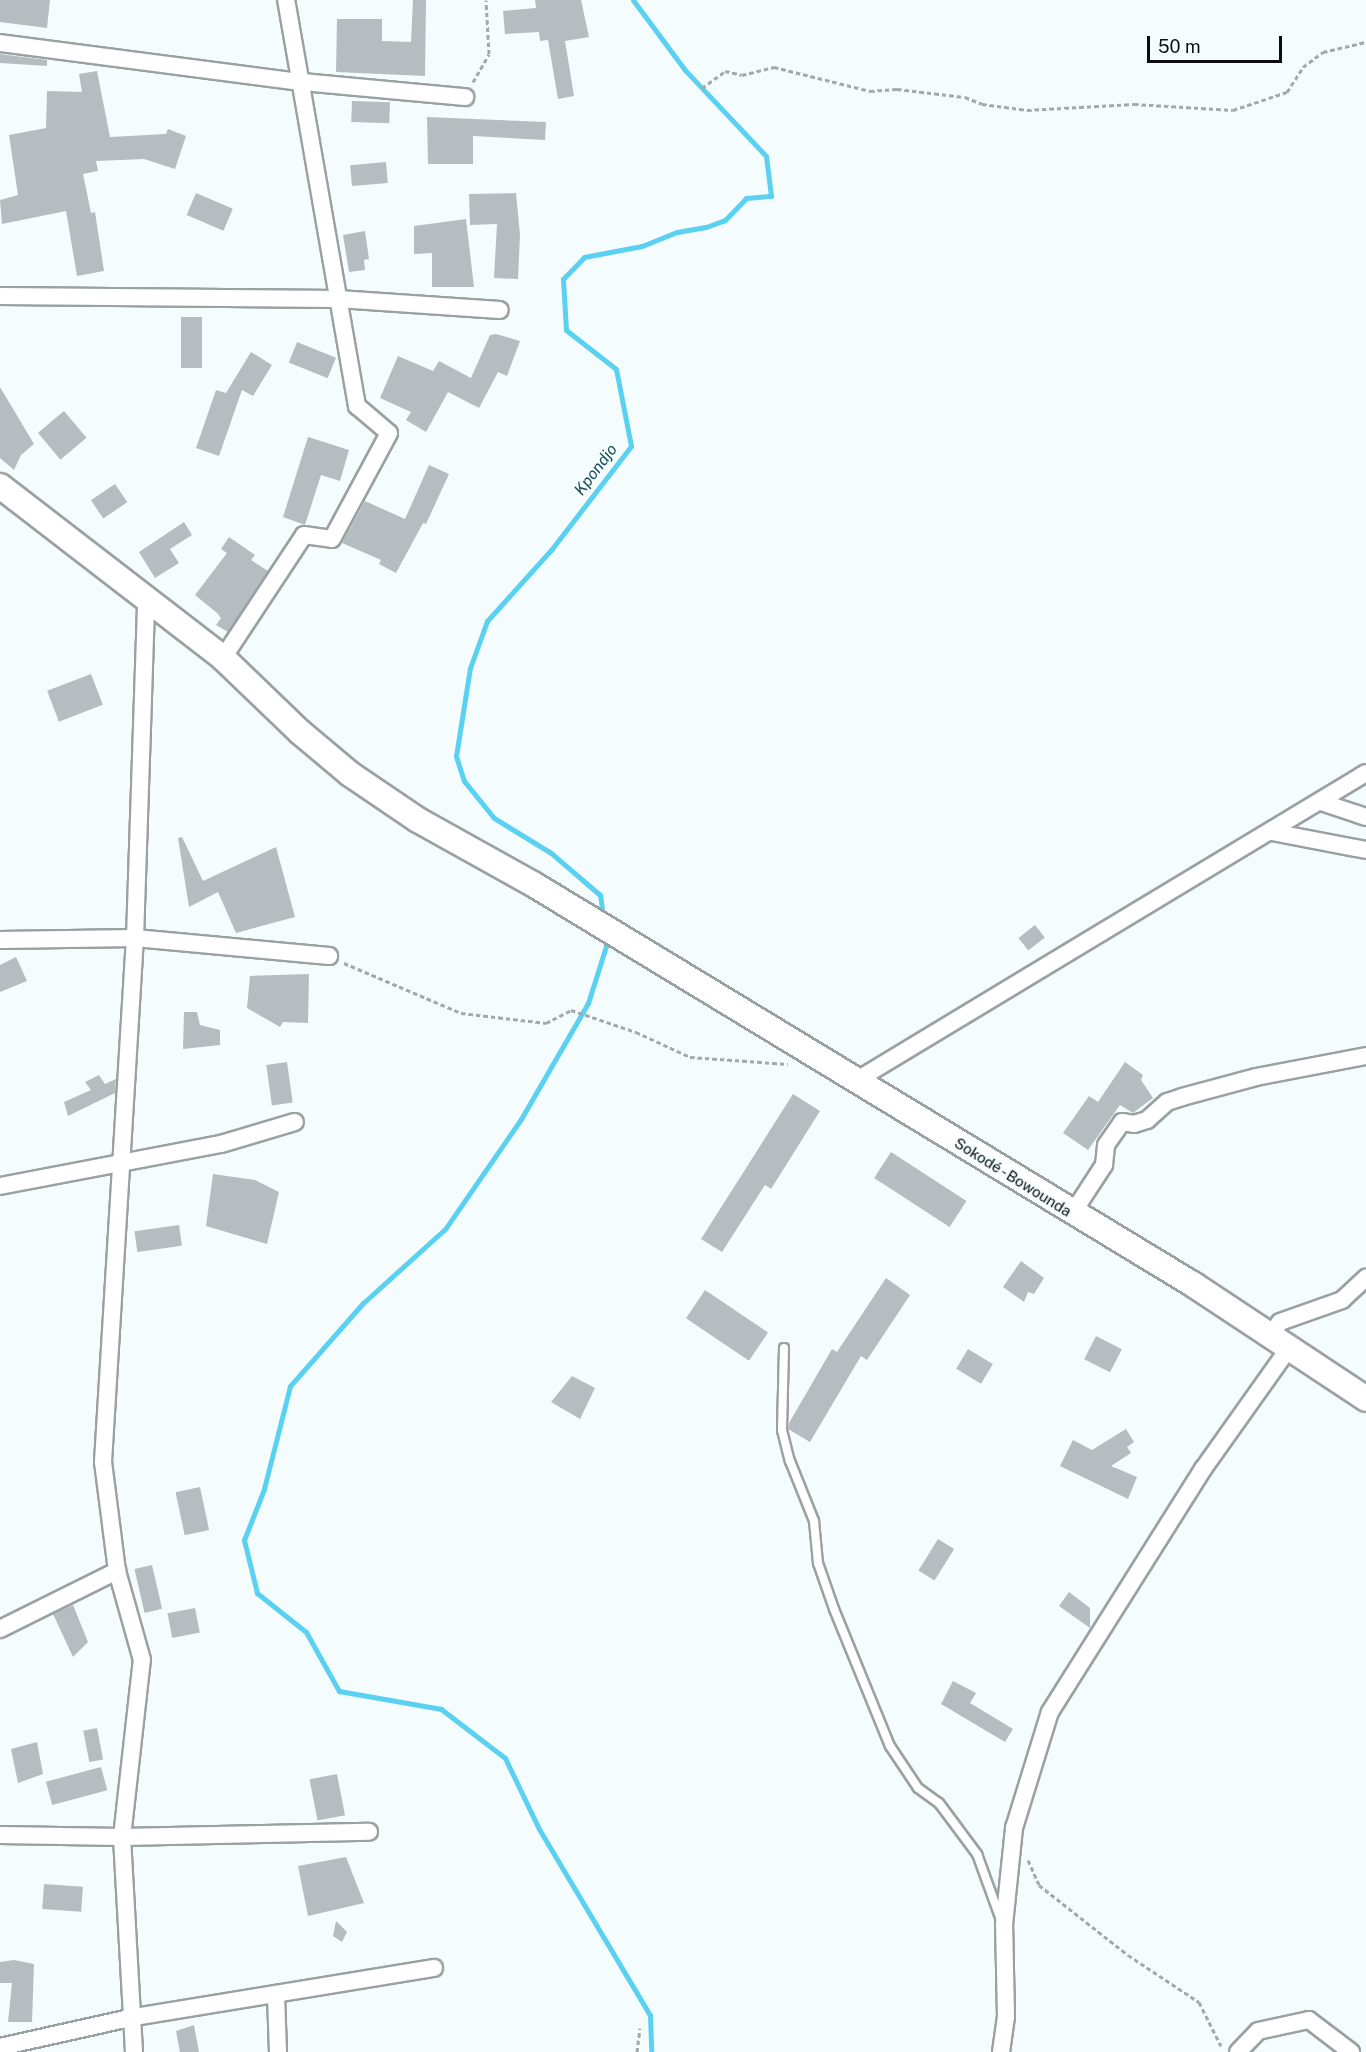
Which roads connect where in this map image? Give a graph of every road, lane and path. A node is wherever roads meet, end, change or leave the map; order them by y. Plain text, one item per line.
1 (286, 0) edge
2 (486, 0) edge
3 (1366, 42) edge
4 (0, 43) edge
5 (302, 82) junction
6 (702, 88) dead end
7 (465, 97) joint
8 (0, 296) edge
9 (338, 299) junction
10 (500, 310) dead end
11 (0, 486) edge
12 (146, 598) junction
13 (223, 658) junction
14 (1366, 772) edge
15 (1321, 802) junction
16 (1366, 817) edge
17 (1272, 832) junction
18 (1366, 850) edge
19 (135, 938) junction
20 (0, 940) edge
21 (329, 956) joint
22 (1366, 1056) edge
23 (798, 1064) dead end
24 (857, 1080) junction
25 (295, 1122) dead end
26 (120, 1161) junction
27 (0, 1186) edge
28 (1072, 1214) junction
29 (1366, 1278) edge
30 (1280, 1342) junction
31 (784, 1348) dead end
32 (1366, 1399) edge
33 (117, 1571) junction
34 (0, 1629) edge
35 (1014, 1828) junction
36 (369, 1832) dead end
37 (0, 1835) edge
38 (122, 1837) junction
39 (1004, 1926) junction
40 (434, 1968) dead end
41 (276, 1995) junction
42 (134, 2018) junction
43 (640, 2028) dead end
44 (0, 2047) edge
45 (134, 2052) edge
46 (278, 2052) edge
47 (637, 2052) edge
48 (1001, 2052) edge
49 (1224, 2052) edge
50 (1238, 2052) edge
51 (1351, 2052) edge

1 - 5 street
2 - 7 path
3 - 6 path
4 - 5 street
5 - 7 street
5 - 9 street
8 - 9 street
9 - 10 street
9 - 13 street
11 - 12 main road, Sokodé - Bowounda
12 - 13 main road, Sokodé - Bowounda
12 - 19 street
13 - 24 main road, Sokodé - Bowounda
14 - 15 street
15 - 16 street
15 - 17 street
17 - 18 street
17 - 24 street
19 - 20 street
19 - 21 street
19 - 26 street
21 - 23 path
22 - 28 street
24 - 28 main road, Sokodé - Bowounda
25 - 26 street
26 - 27 street
26 - 33 street
28 - 30 main road, Sokodé - Bowounda
29 - 30 street
30 - 32 main road, Sokodé - Bowounda
30 - 35 street
31 - 39 lane
33 - 34 street
33 - 38 street
35 - 39 street
35 - 49 path
36 - 38 street
37 - 38 street
38 - 42 street
39 - 48 street
40 - 41 street
41 - 42 street
41 - 46 street
42 - 44 street
42 - 45 street
43 - 47 path
50 - 51 street

